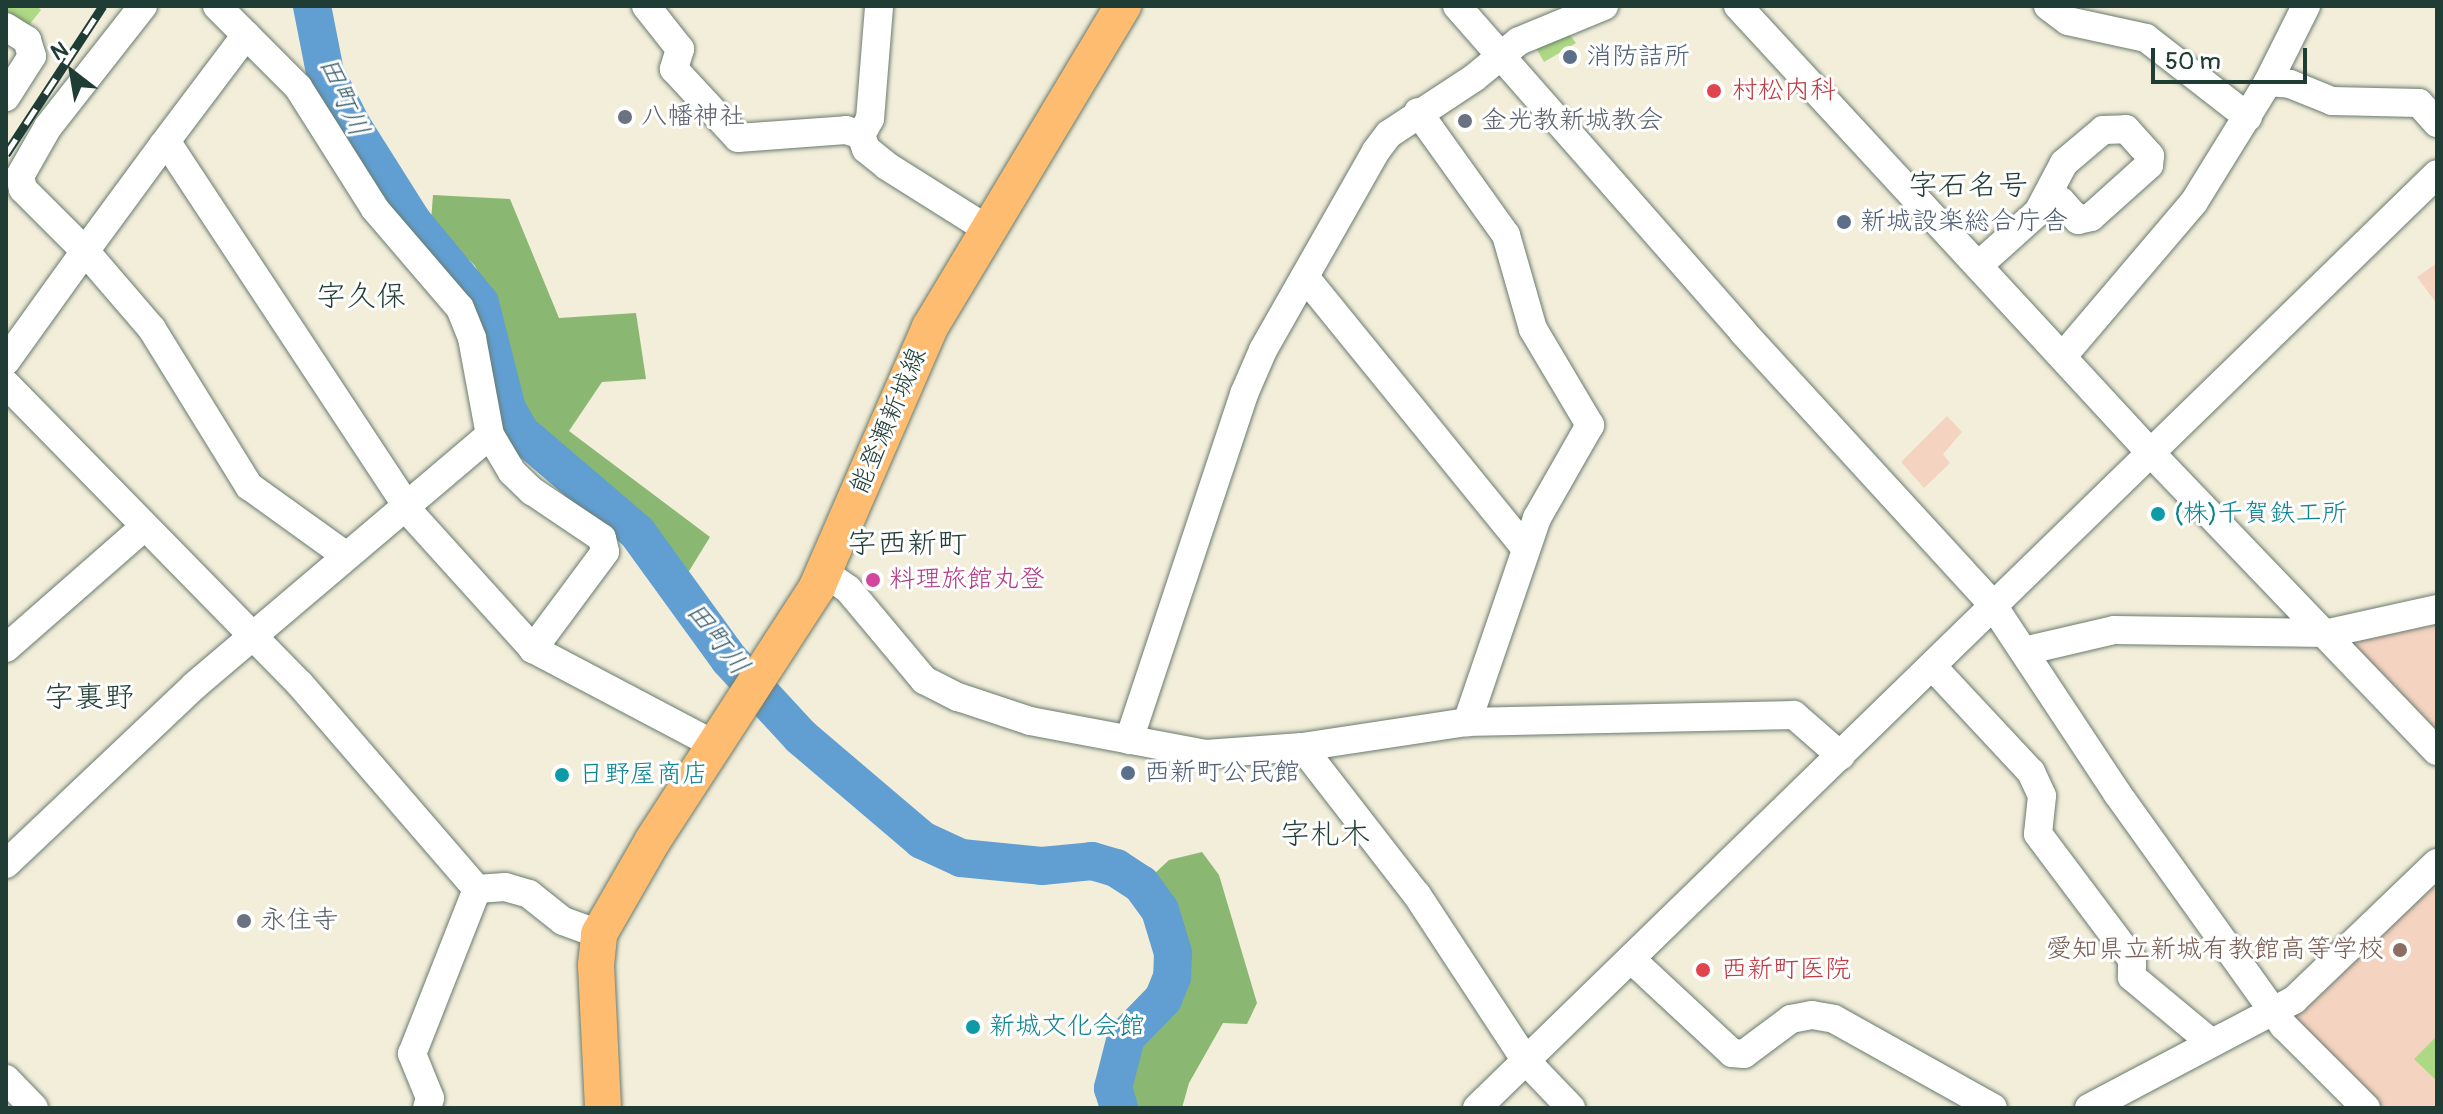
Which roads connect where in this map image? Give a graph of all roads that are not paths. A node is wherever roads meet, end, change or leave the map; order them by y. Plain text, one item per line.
1 (143, 6) edge
2 (217, 6) edge
3 (646, 6) edge
4 (879, 6) edge
5 (1123, 6) edge
6 (1604, 6) edge
7 (1738, 6) edge
8 (2048, 6) edge
9 (2306, 6) edge
10 (1468, 10) edge
11 (6, 27) edge
12 (246, 35) junction
13 (1500, 55) junction
14 (2268, 82) junction
15 (6, 97) edge
16 (1418, 112) junction
17 (2248, 117) junction
18 (2437, 123) edge
19 (861, 135) junction
20 (163, 145) junction
21 (2437, 174) edge
22 (2046, 198) dead end
23 (987, 229) junction
24 (85, 251) junction
25 (1980, 264) junction
26 (1305, 277) junction
27 (2063, 356) junction
28 (6, 361) edge
29 (6, 384) edge
30 (490, 435) junction
31 (2148, 450) junction
32 (405, 504) junction
33 (144, 527) junction
34 (1526, 549) junction
35 (345, 555) junction
36 (825, 573) junction
37 (1992, 604) junction
38 (2437, 609) edge
39 (2329, 633) junction
40 (252, 636) junction
41 (6, 648) edge
42 (533, 649) junction
43 (2024, 651) junction
44 (1932, 666) junction
45 (1467, 722) junction
46 (1129, 740) junction
47 (717, 746) junction
48 (1302, 747) junction
49 (2437, 751) edge
50 (1841, 756) junction
51 (2437, 863) edge
52 (6, 864) edge
53 (477, 889) junction
54 (599, 934) junction
55 (1631, 959) junction
56 (2274, 1012) junction
57 (2209, 1041) junction
58 (1526, 1061) junction
59 (6, 1079) edge
60 (34, 1108) edge
61 (427, 1108) edge
62 (603, 1108) edge
63 (1477, 1108) edge
64 (1571, 1108) edge
65 (1993, 1108) edge
66 (2089, 1108) edge
67 (2366, 1108) edge

1 - 24 street
2 - 12 street
3 - 19 street
4 - 19 street
5 - 23 main road, 能登瀬新城線
6 - 13 street
7 - 25 street
8 - 17 street
9 - 14 street
10 - 13 street
11 - 15 street
12 - 20 street
12 - 30 street
13 - 16 street
13 - 37 street
14 - 17 street
14 - 18 street
16 - 26 street
16 - 34 street
17 - 27 street
19 - 23 street
20 - 24 street
20 - 32 street
21 - 31 street
22 - 25 street
23 - 36 main road, 能登瀬新城線
24 - 28 street
24 - 35 street
25 - 27 street
26 - 34 street
26 - 46 street
27 - 31 street
29 - 33 street
30 - 32 street
30 - 42 street
31 - 37 street
31 - 39 street
32 - 35 street
32 - 42 street
33 - 40 street
33 - 41 street
34 - 45 street
35 - 40 street
36 - 46 street
36 - 47 main road, 能登瀬新城線
37 - 43 street
37 - 44 street
38 - 39 street
39 - 43 street
39 - 49 street
40 - 52 street
40 - 53 street
42 - 47 street
43 - 56 street
44 - 50 street
44 - 57 street
45 - 48 street
45 - 50 street
46 - 48 street
47 - 54 main road, 能登瀬新城線
48 - 58 street
50 - 55 street
51 - 56 street
53 - 54 street
53 - 61 street
54 - 62 main road, 能登瀬新城線
55 - 58 street
55 - 65 street
56 - 57 street
56 - 67 street
57 - 66 street
58 - 63 street
58 - 64 street
59 - 60 street

